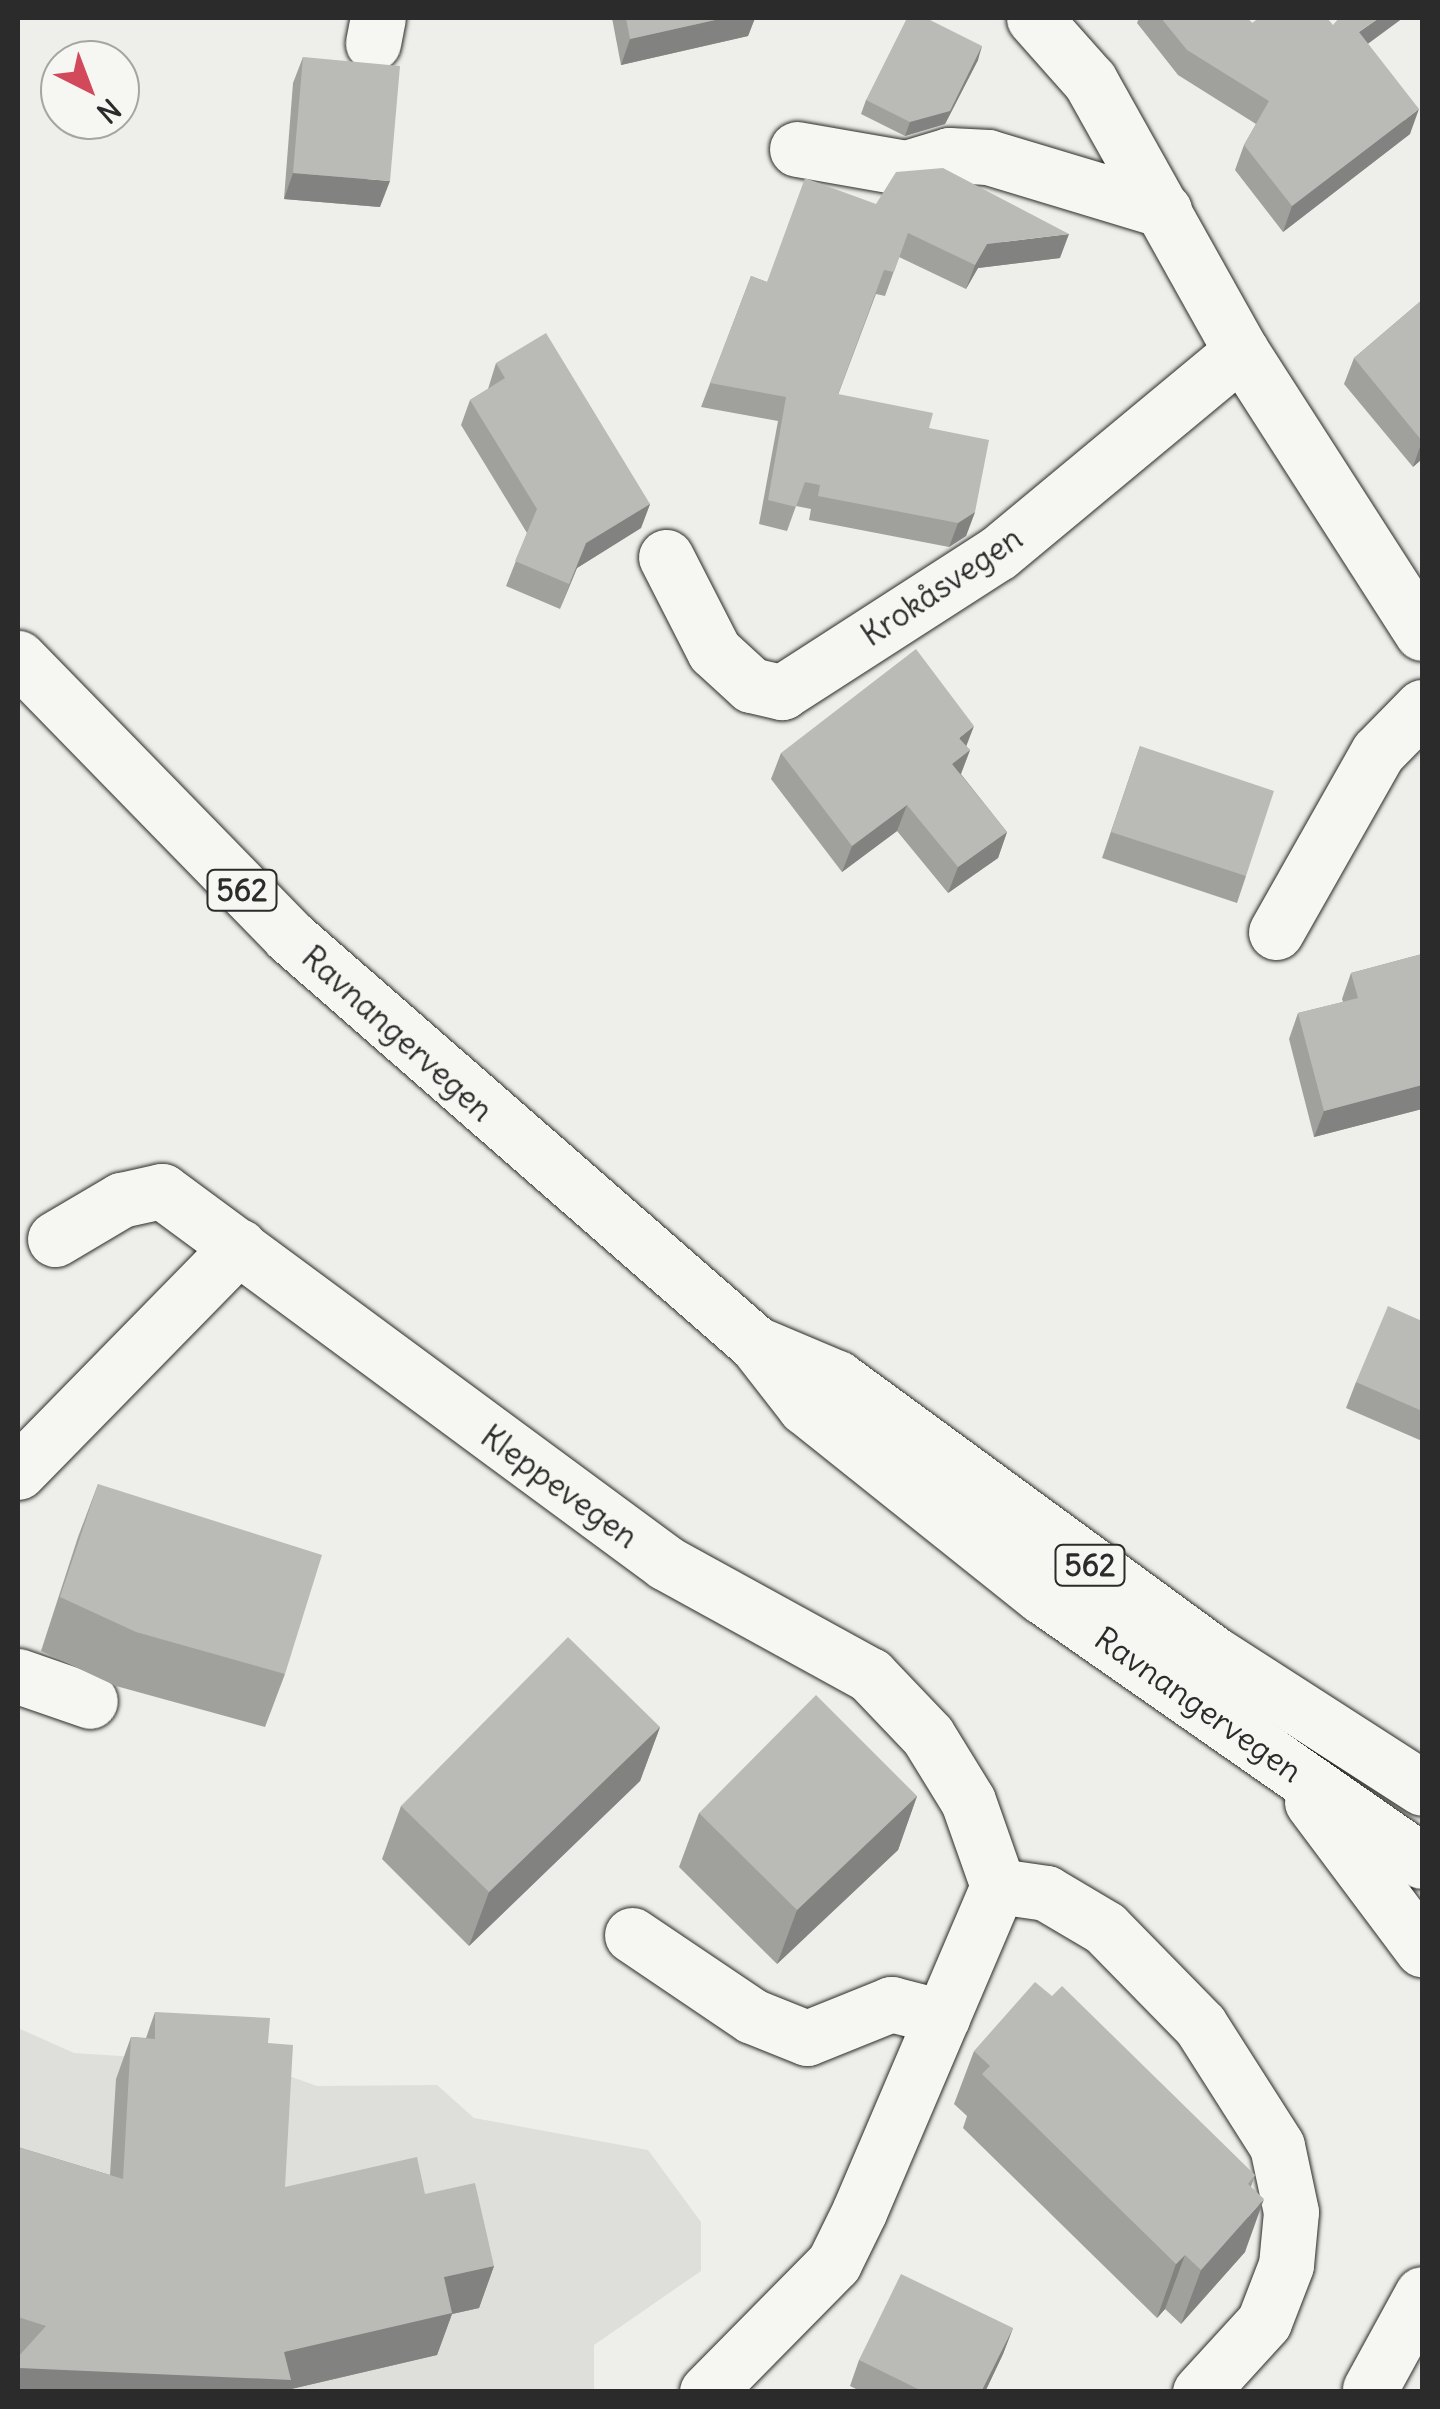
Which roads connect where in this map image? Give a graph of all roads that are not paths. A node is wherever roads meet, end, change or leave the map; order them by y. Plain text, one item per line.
1 (1034, 18) edge
2 (798, 149) dead end
3 (1164, 210) junction
4 (1241, 351) junction
5 (666, 557) dead end
6 (1422, 633) edge
7 (18, 658) edge
8 (1422, 707) edge
9 (1276, 932) dead end
10 (54, 1238) dead end
11 (239, 1246) junction
12 (756, 1344) junction
13 (18, 1472) edge
14 (18, 1676) edge
15 (90, 1702) dead end
16 (1286, 1767) junction
17 (1422, 1788) edge
18 (1422, 1861) edge
19 (998, 1886) junction
20 (632, 1935) dead end
21 (1422, 1949) edge
22 (942, 2017) junction
23 (1422, 2294) edge
24 (1422, 2343) edge
25 (1369, 2391) edge
26 (707, 2392) edge
27 (1200, 2392) edge

1 - 3 main road
2 - 3 main road
3 - 4 main road
4 - 5 main road, Krokåsvegen
4 - 6 main road
7 - 12 main road, Ravnangervegen / 562
8 - 9 main road
10 - 11 main road, Kleppevegen
11 - 13 main road
11 - 19 main road, Kleppevegen
12 - 16 main road, Ravnangervegen / 562
12 - 17 main road, Ravnangervegen / 562
14 - 15 main road
16 - 18 main road, Ravnangervegen / 562
16 - 21 main road
19 - 22 main road
19 - 27 main road
20 - 22 main road
22 - 26 main road
23 - 25 main road
24 - 25 main road

